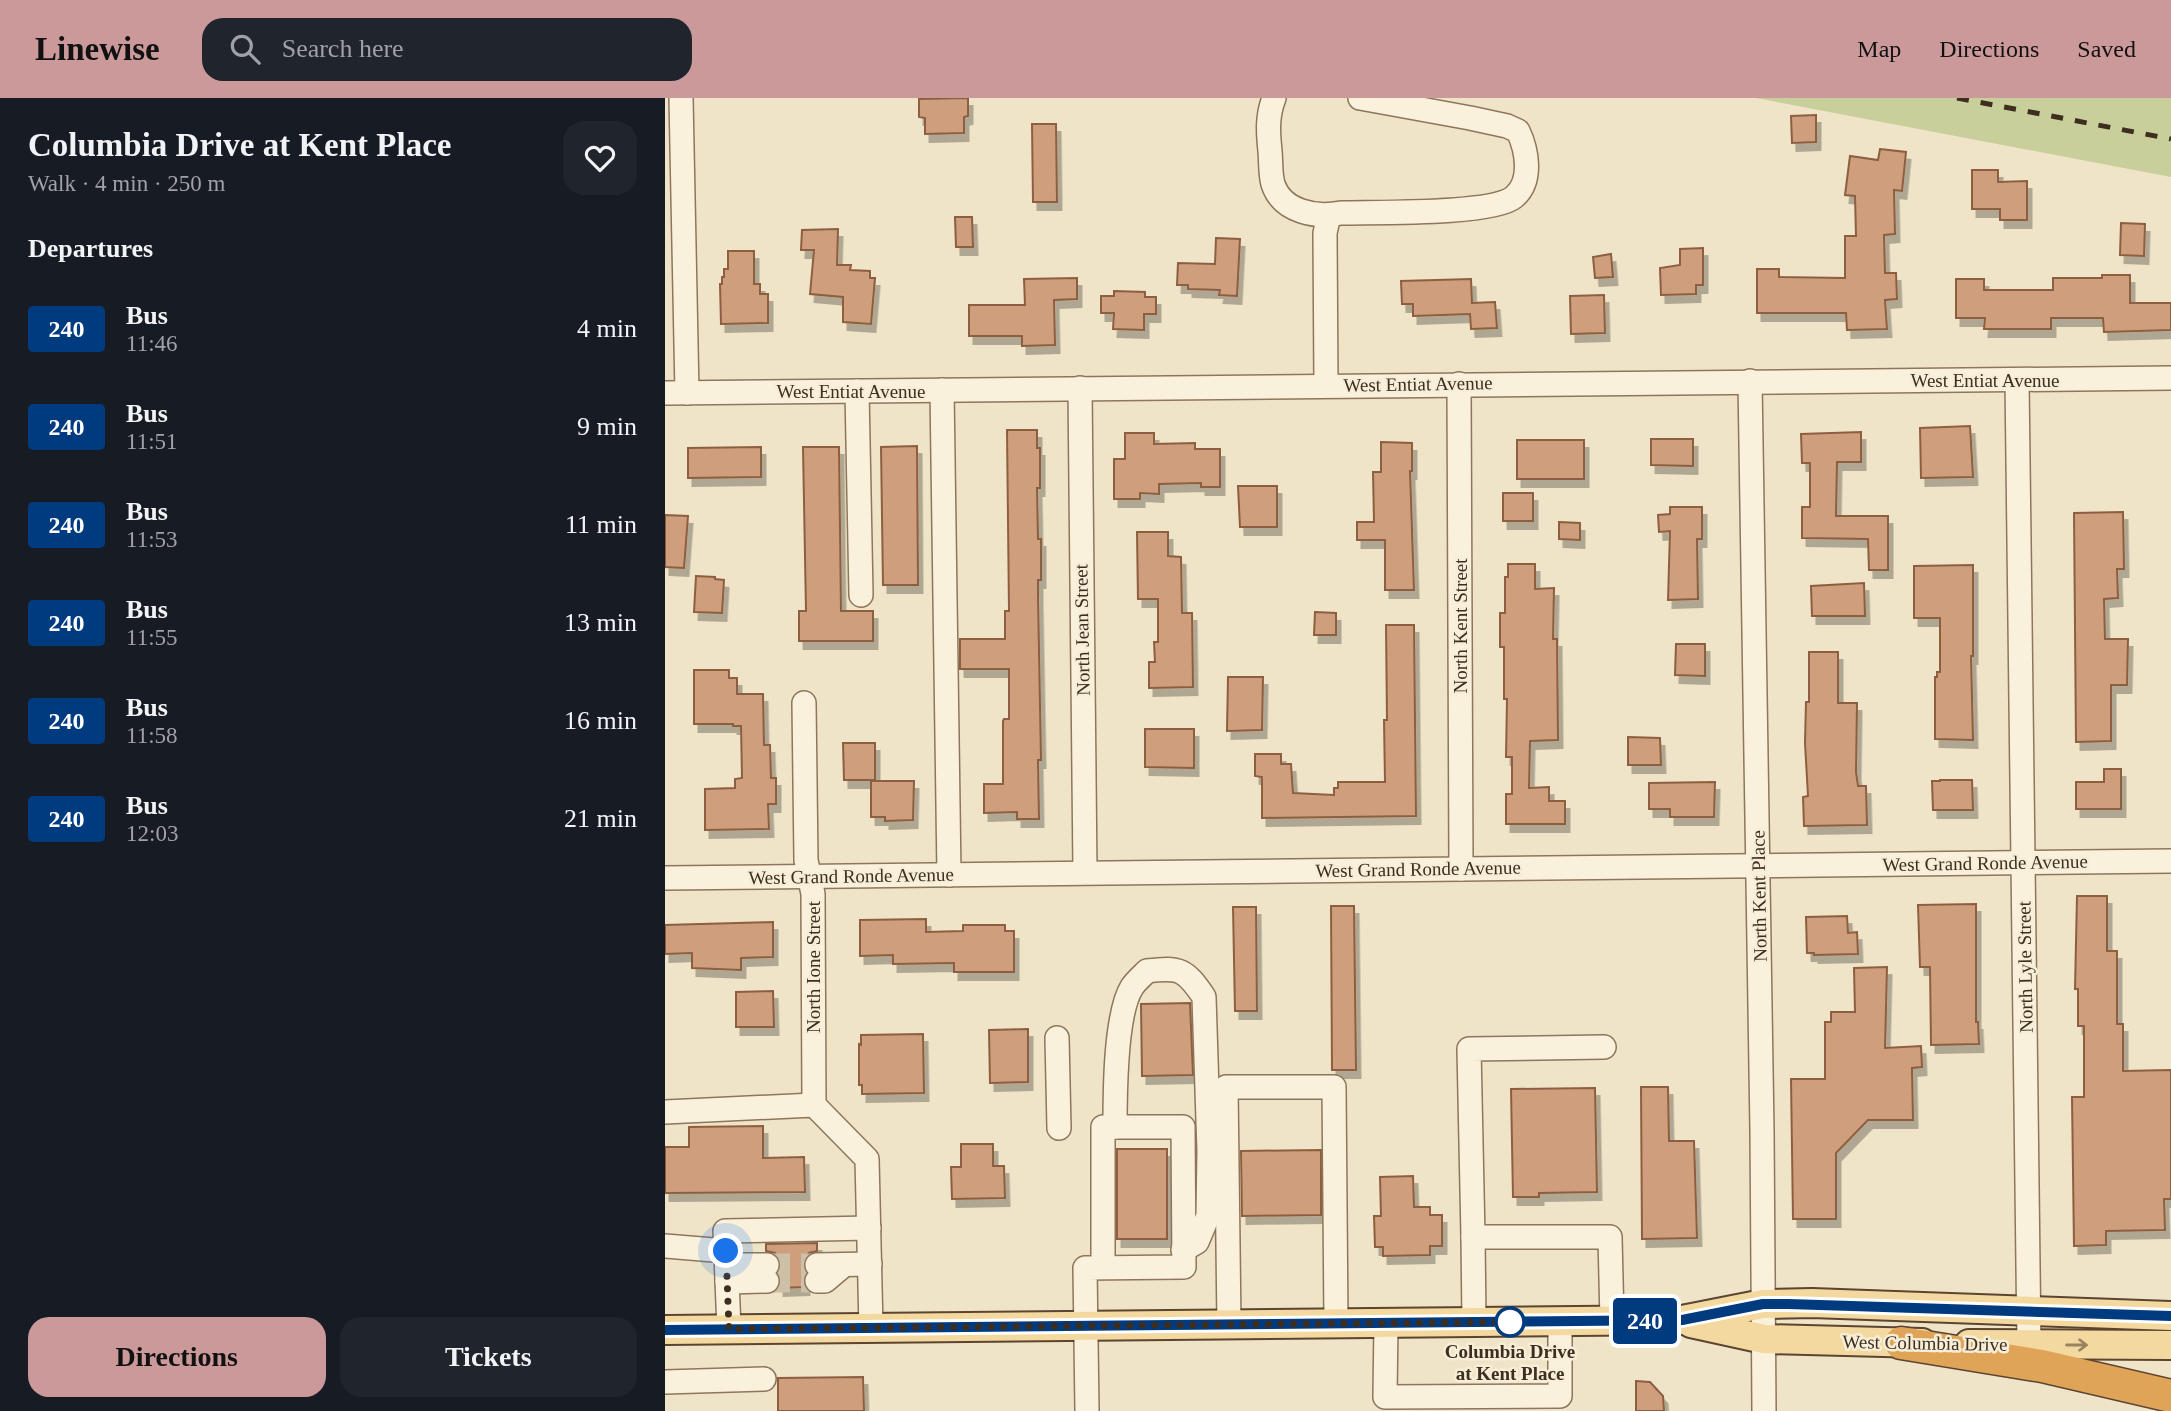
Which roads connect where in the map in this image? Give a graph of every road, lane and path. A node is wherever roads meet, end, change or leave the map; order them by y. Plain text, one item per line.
1 (681, 98) edge
2 (1274, 98) edge
3 (1360, 98) edge
4 (1329, 215) junction
5 (2171, 378) edge
6 (2017, 380) junction
7 (1750, 381) junction
8 (1459, 384) junction
9 (1326, 385) junction
10 (1080, 388) junction
11 (942, 390) junction
12 (857, 391) junction
13 (676, 393) edge
14 (861, 595) dead end
15 (804, 703) dead end
16 (2171, 860) edge
17 (2024, 862) junction
18 (1758, 865) junction
19 (1461, 869) junction
20 (1085, 872) junction
21 (949, 875) junction
22 (809, 876) junction
23 (665, 878) edge
24 (1057, 1038) dead end
25 (1604, 1047) dead end
26 (814, 1105) junction
27 (665, 1112) edge
28 (1115, 1127) junction
29 (1059, 1128) dead end
30 (869, 1228) junction
31 (1473, 1237) junction
32 (665, 1246) edge
33 (1183, 1250) junction
34 (870, 1264) junction
35 (727, 1266) junction
36 (1104, 1267) junction
37 (767, 1273) tunnel mouth
38 (817, 1273) tunnel mouth
39 (1763, 1304) junction
40 (2031, 1311) junction
41 (2171, 1316) edge
42 (1682, 1320) junction
43 (1560, 1321) junction
44 (1612, 1321) junction
45 (1474, 1322) junction
46 (1336, 1323) junction
47 (1385, 1323) junction
48 (1229, 1325) junction
49 (1086, 1326) junction
50 (871, 1328) junction
51 (729, 1329) junction
52 (665, 1330) edge
53 (1764, 1339) junction
54 (1901, 1343) junction
55 (2029, 1345) junction
56 (2171, 1345) edge
57 (764, 1380) dead end
58 (665, 1382) edge
59 (2171, 1396) edge
60 (1087, 1411) edge
61 (1764, 1411) edge

1 - 13 street
2 - 4 street
3 - 4 street
4 - 9 street
5 - 6 street, West Entiat Avenue
6 - 7 street, West Entiat Avenue
6 - 17 street, North Lyle Street
7 - 8 street, West Entiat Avenue
7 - 18 street, North Kent Place
8 - 9 street, West Entiat Avenue
8 - 19 street, North Kent Street
9 - 10 street, West Entiat Avenue
10 - 11 street, West Entiat Avenue
10 - 20 street, North Jean Street
11 - 12 street, West Entiat Avenue
11 - 21 street
12 - 13 street, West Entiat Avenue
12 - 14 street
15 - 22 street, North Ione Street
16 - 17 street, West Grand Ronde Avenue
17 - 18 street, West Grand Ronde Avenue
17 - 40 street, North Lyle Street
18 - 19 street, West Grand Ronde Avenue
18 - 39 street, North Kent Place
19 - 20 street, West Grand Ronde Avenue
20 - 21 street, West Grand Ronde Avenue
21 - 22 street, West Grand Ronde Avenue
22 - 23 street, West Grand Ronde Avenue
22 - 26 street, North Ione Street
24 - 29 street
25 - 31 street
26 - 27 street
26 - 30 street
28 - 33 street
28 - 33 street
28 - 36 street
30 - 34 street
30 - 35 street
31 - 44 street
31 - 45 street
32 - 35 street
33 - 36 street
34 - 38 street
34 - 50 street
35 - 37 street
35 - 51 street
36 - 49 street
39 - 40 main road, West Columbia Drive
39 - 42 main road, West Columbia Drive
39 - 53 street, North Kent Place
40 - 41 main road, West Columbia Drive
40 - 55 street, North Lyle Street
42 - 44 main road, West Columbia Drive
42 - 53 main road, West Columbia Drive
43 - 44 main road, West Columbia Drive
43 - 45 main road, West Columbia Drive
43 - 47 street
45 - 47 main road, West Columbia Drive
46 - 47 main road, West Columbia Drive
46 - 48 main road, West Columbia Drive
46 - 48 street
48 - 49 main road, West Columbia Drive
49 - 50 main road, West Columbia Drive
49 - 60 street
50 - 51 main road, West Columbia Drive
51 - 52 main road, West Columbia Drive
53 - 54 main road, West Columbia Drive
53 - 61 street, North Kent Place
54 - 55 main road, West Columbia Drive
54 - 59 highway
55 -> 56 main road, West Columbia Drive
57 - 58 street

